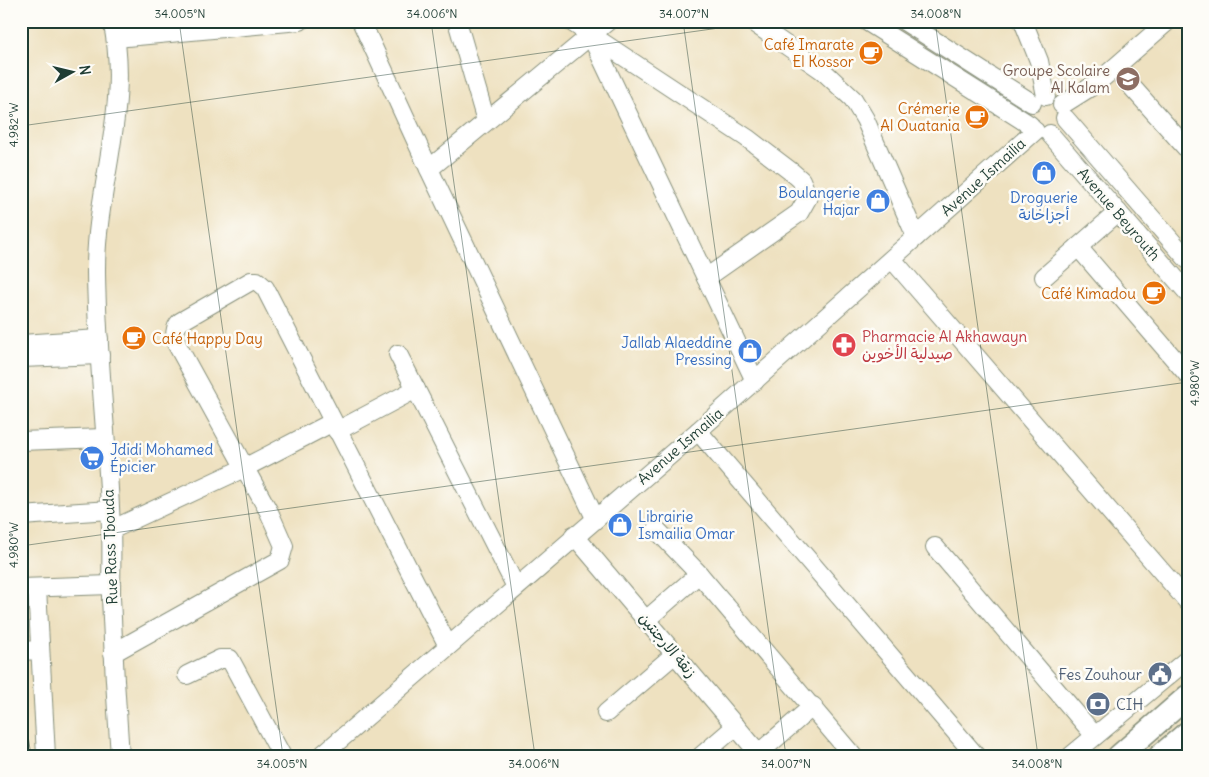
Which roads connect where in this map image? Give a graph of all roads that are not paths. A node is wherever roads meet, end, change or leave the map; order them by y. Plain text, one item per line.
1 (300, 21) edge
2 (361, 21) edge
3 (457, 21) edge
4 (570, 21) edge
5 (608, 21) edge
6 (751, 21) edge
7 (866, 21) edge
8 (904, 21) edge
9 (1023, 21) edge
10 (1168, 21) edge
11 (265, 23) edge
12 (182, 27) edge
13 (114, 30) edge
14 (591, 35) junction
15 (1116, 68) junction
16 (1039, 100) junction
17 (1064, 112) junction
18 (486, 121) junction
19 (1038, 130) junction
20 (1188, 150) edge
21 (429, 169) junction
22 (1118, 212) junction
23 (916, 237) junction
24 (1078, 246) junction
25 (892, 259) junction
26 (1188, 260) edge
27 (1044, 277) dead end
28 (706, 278) junction
29 (1188, 293) edge
30 (21, 344) edge
31 (100, 347) junction
32 (398, 354) dead end
33 (21, 358) edge
34 (1188, 375) edge
35 (755, 381) junction
36 (416, 389) junction
37 (335, 427) junction
38 (698, 431) junction
39 (104, 438) junction
40 (21, 441) edge
41 (244, 468) junction
42 (110, 510) junction
43 (21, 516) edge
44 (595, 518) junction
45 (656, 529) dead end
46 (111, 530) junction
47 (574, 535) junction
48 (934, 548) dead end
49 (700, 574) junction
50 (111, 585) junction
51 (516, 587) junction
52 (29, 588) edge
53 (1188, 602) edge
54 (646, 620) junction
55 (448, 646) junction
56 (39, 650) junction
57 (21, 651) edge
58 (113, 654) junction
59 (675, 654) junction
60 (1188, 660) edge
61 (188, 675) dead end
62 (1188, 696) edge
63 (813, 706) junction
64 (606, 714) dead end
65 (736, 726) junction
66 (1188, 732) edge
67 (1095, 736) junction
68 (760, 754) edge
69 (46, 756) edge
70 (120, 756) edge
71 (282, 756) edge
72 (321, 756) edge
73 (701, 756) edge
74 (854, 756) edge
75 (976, 756) edge
76 (1071, 756) edge
77 (1120, 756) edge
78 (1160, 756) edge

1 - 11 street
2 - 21 street
3 - 18 street
4 - 14 street
5 - 14 street
6 - 23 street
7 - 19 street, Avenue Beyrouth
8 - 16 street
9 - 16 street
10 - 15 street
11 - 12 street
12 - 13 street
13 - 31 street, Rue Rass Tbouda
14 - 18 street
14 - 28 street
14 - 28 street
15 - 17 street
15 - 20 street
16 - 17 street
16 - 19 street
17 - 19 street
17 - 26 street, Avenue Beyrouth
18 - 21 street
19 - 22 street, Avenue Beyrouth
19 - 23 street, Avenue Ismailia
21 - 44 street
22 - 24 street
22 - 29 street, Avenue Beyrouth
23 - 25 street, Avenue Ismailia
24 - 27 street
24 - 34 street
25 - 35 street, Avenue Ismailia
25 - 53 street
28 - 35 street
30 - 31 street
31 - 33 street
31 - 39 street, Rue Rass Tbouda
32 - 36 street
35 - 38 street, Avenue Ismailia
36 - 37 street
36 - 51 street
37 - 41 street
37 - 41 street
37 - 55 street
38 - 44 street, Avenue Ismailia
38 - 75 street
39 - 40 street
39 - 42 street, Rue Rass Tbouda
41 - 46 street
41 - 58 street
42 - 43 street
42 - 46 street, Rue Rass Tbouda
44 - 47 street, Avenue Ismailia
45 - 49 street
46 - 50 street, Rue Rass Tbouda
47 - 51 street, Avenue Ismailia
47 - 54 street, زنقة الارجنتين
48 - 67 street
49 - 54 street
49 - 63 street
50 - 52 street
50 - 58 street, Rue Rass Tbouda
51 - 55 street, Avenue Ismailia
52 - 56 street
54 - 59 street, زنقة الارجنتين
55 - 72 street, Avenue Ismailia
56 - 57 street
56 - 69 street
58 - 70 street, Rue Rass Tbouda
59 - 64 street
59 - 65 street, زنقة الارجنتين
60 - 67 street
61 - 71 street
62 - 77 main road
63 - 68 street
63 - 74 street
65 - 68 street, زنقة الارجنتين
65 - 73 street
66 - 78 main road
67 - 76 street

